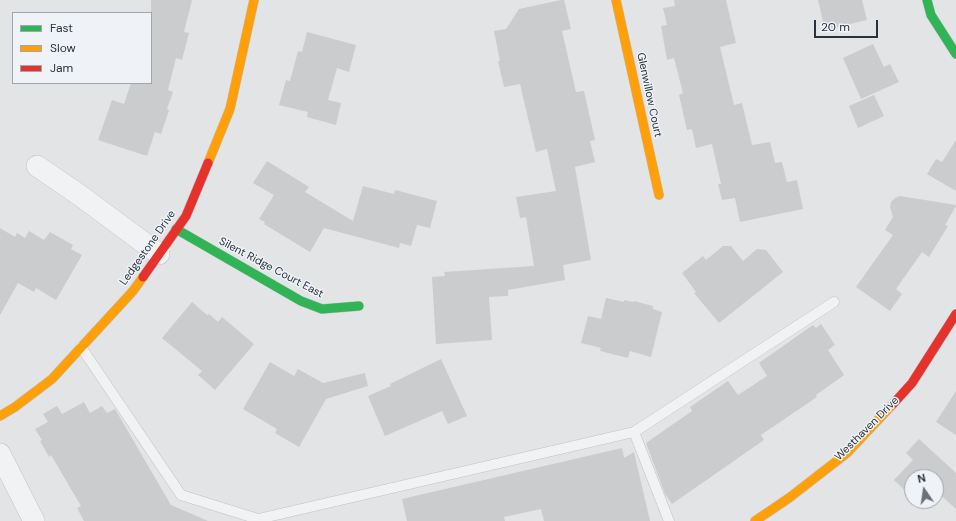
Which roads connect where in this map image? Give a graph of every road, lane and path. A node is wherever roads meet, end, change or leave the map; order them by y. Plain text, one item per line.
1 (254, 0) edge
2 (616, 0) edge
3 (927, 0) edge
4 (956, 54) edge
5 (36, 166) dead end
6 (659, 195) dead end
7 (176, 229) junction
8 (159, 254) junction
9 (834, 302) dead end
10 (359, 306) dead end
11 (956, 314) edge
12 (81, 347) junction
13 (0, 416) edge
14 (634, 432) junction
15 (0, 454) edge
16 (34, 521) edge
17 (669, 521) edge
18 (755, 521) edge

1 - 7 street, Ledgestone Drive
2 - 6 street, Glenwillow Court
3 - 4 street
5 - 8 street
7 - 8 street, Ledgestone Drive
7 - 10 street, Silent Ridge Court East
8 - 12 street, Ledgestone Drive
9 - 14 lane
11 - 18 street, Westhaven Drive
12 - 13 street, Ledgestone Drive
12 - 14 lane
14 - 17 lane
15 - 16 street

